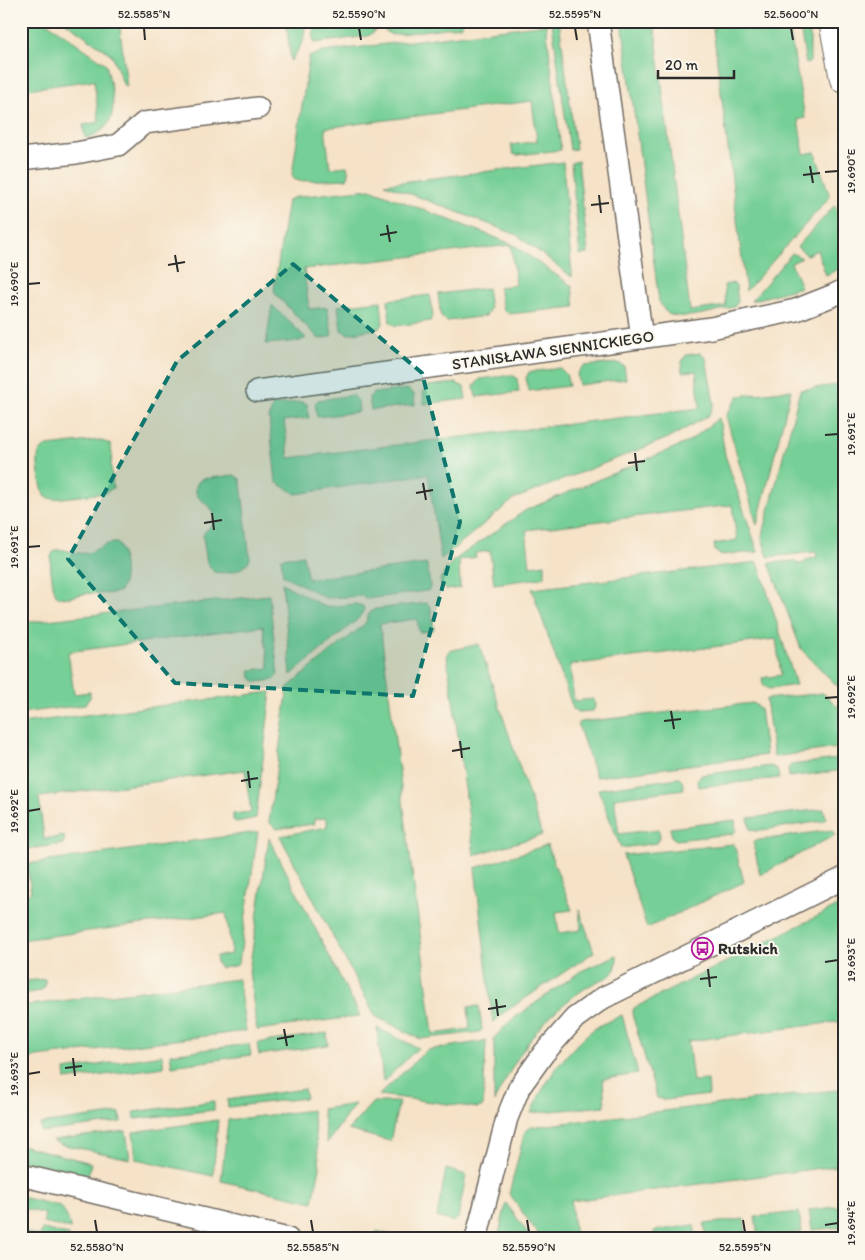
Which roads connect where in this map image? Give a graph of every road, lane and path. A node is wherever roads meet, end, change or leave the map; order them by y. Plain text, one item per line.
1 (598, 21) edge
2 (833, 21) edge
3 (844, 79) edge
4 (258, 108) dead end
5 (21, 160) edge
6 (844, 290) edge
7 (642, 338) junction
8 (257, 391) dead end
9 (844, 878) edge
10 (21, 1175) edge
11 (288, 1239) edge
12 (476, 1239) edge

1 - 7 street
2 - 3 street
4 - 5 street
6 - 7 street, STANISŁAWA SIENNICKIEGO
7 - 8 street, STANISŁAWA SIENNICKIEGO
9 - 12 street
10 - 11 street

